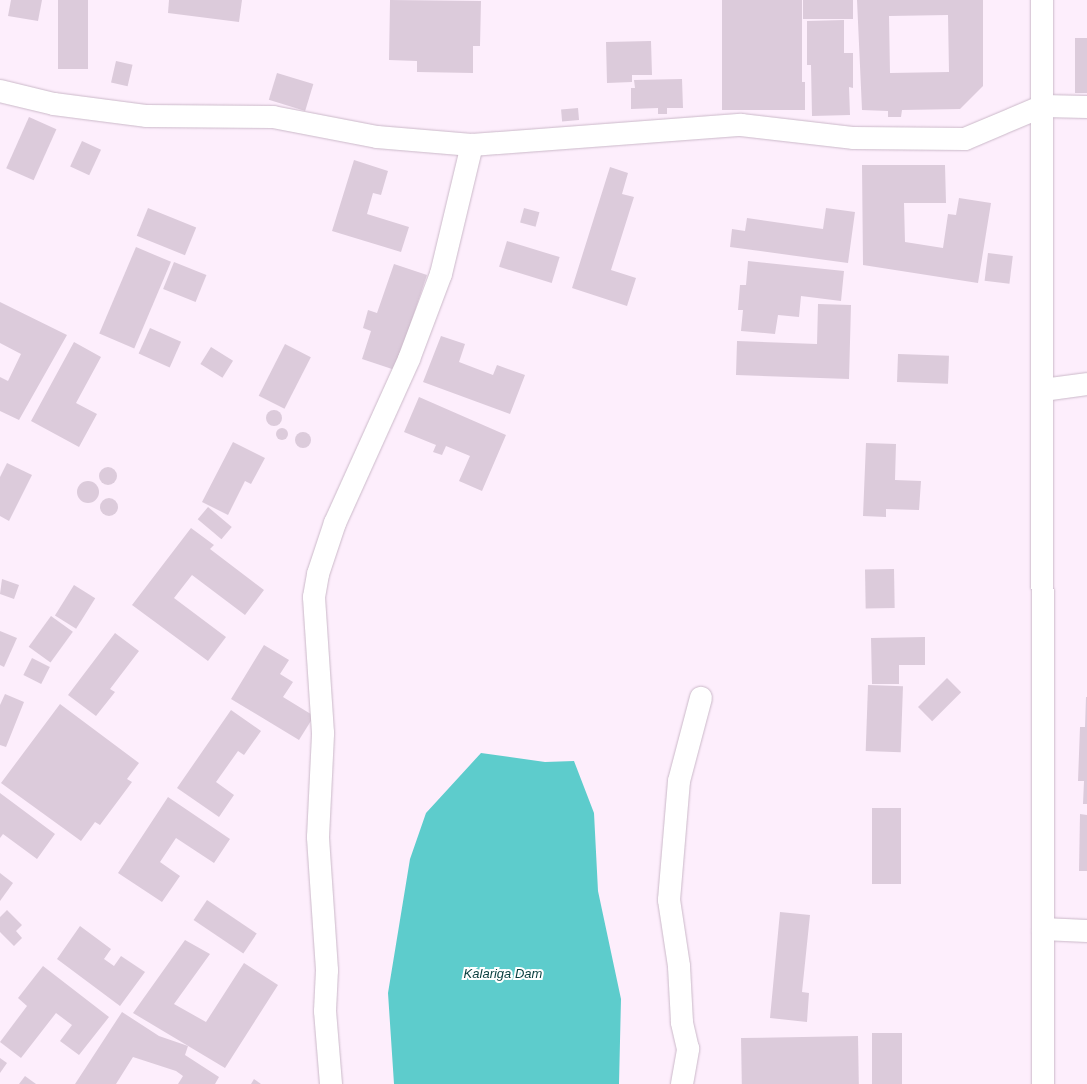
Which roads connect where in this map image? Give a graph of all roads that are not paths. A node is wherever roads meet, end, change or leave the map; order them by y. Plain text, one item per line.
1 (1042, 0) edge
2 (0, 91) edge
3 (1042, 106) junction
4 (1087, 107) edge
5 (472, 145) junction
6 (1087, 384) edge
7 (1043, 390) junction
8 (701, 698) dead end
9 (1043, 929) junction
10 (1087, 931) edge
11 (331, 1084) edge
12 (682, 1084) edge
13 (1043, 1084) edge

1 - 3 street
2 - 5 street
3 - 4 street
3 - 5 street
3 - 7 street
5 - 11 street
6 - 7 street
7 - 9 street
8 - 12 street
9 - 10 street
9 - 13 street

